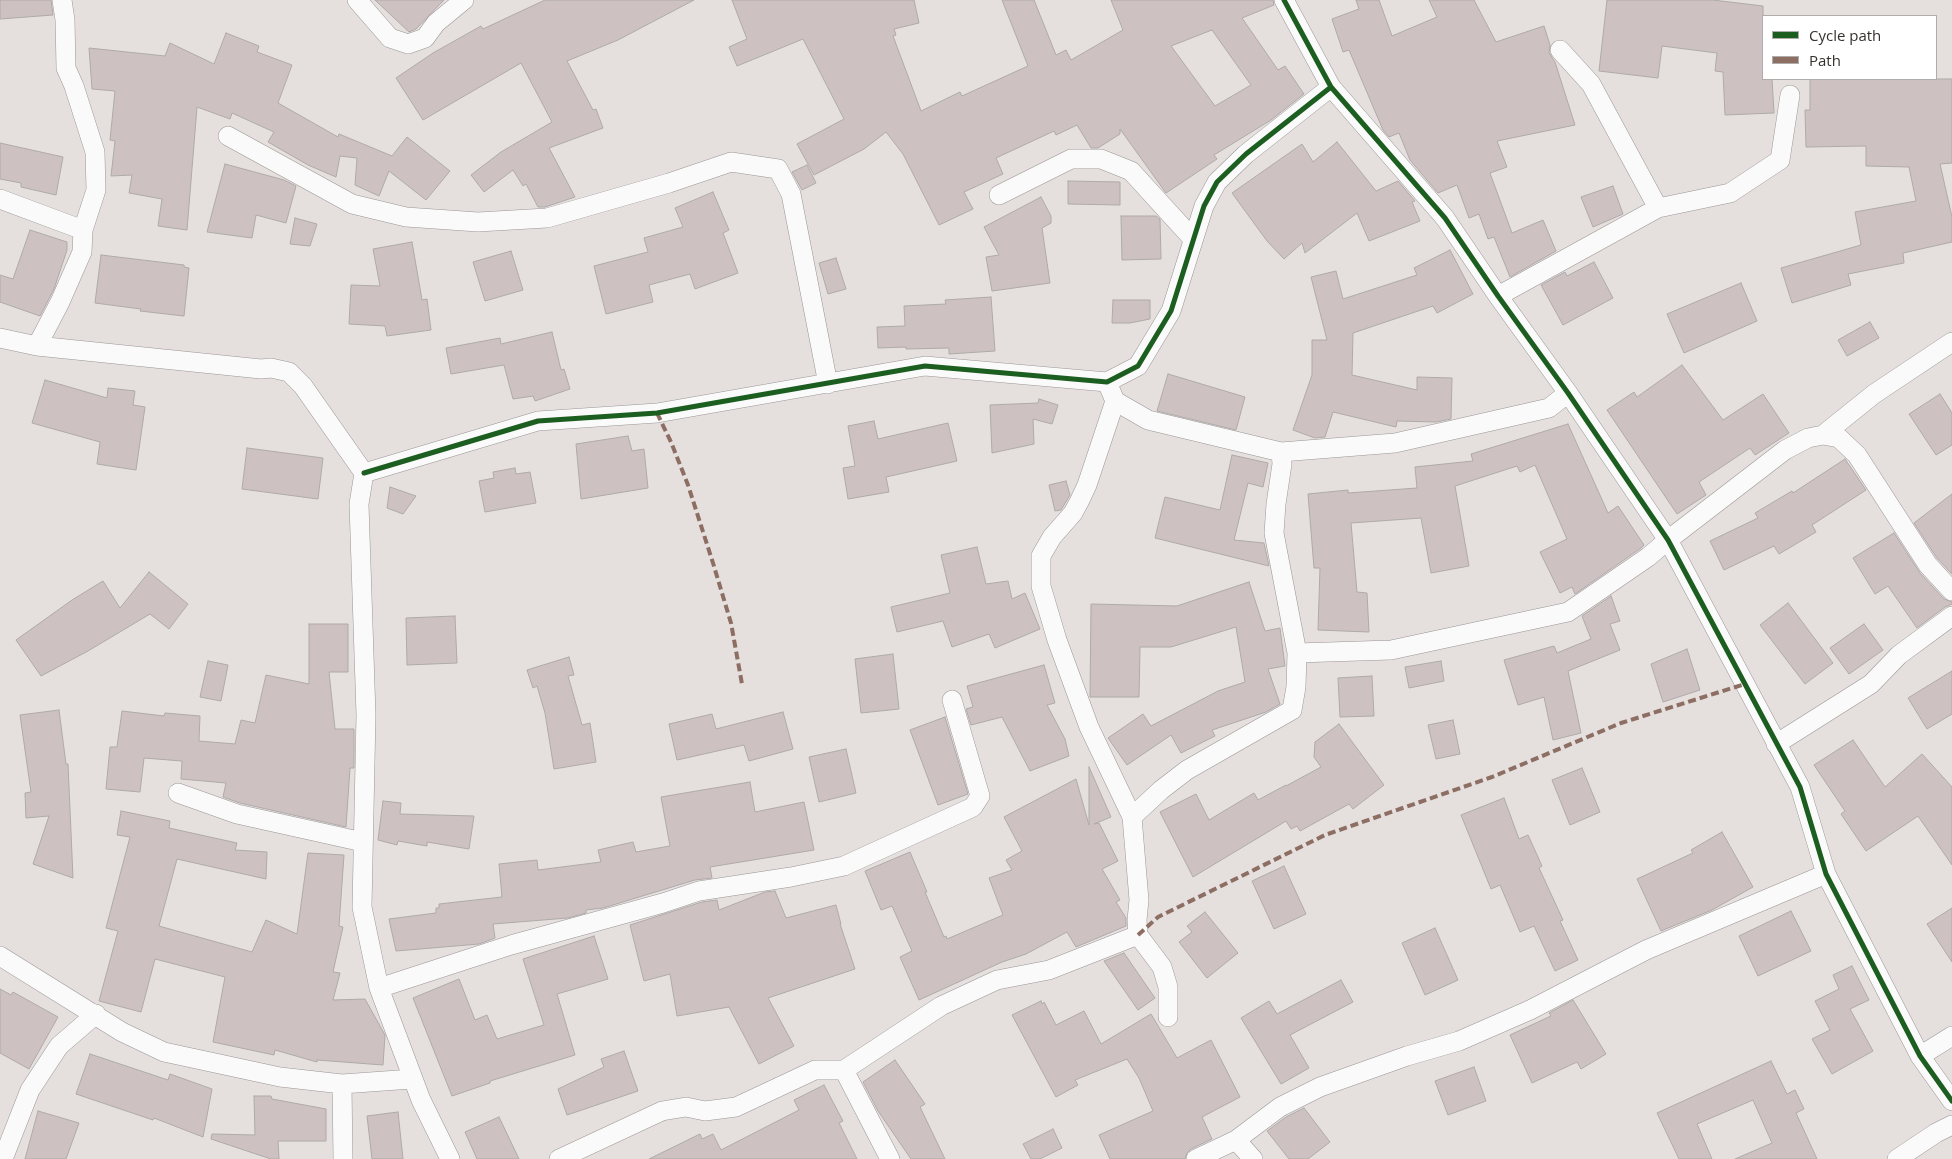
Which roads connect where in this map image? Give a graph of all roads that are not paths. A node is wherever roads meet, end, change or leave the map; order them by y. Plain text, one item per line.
1 (62, 0) edge
2 (356, 0) edge
3 (464, 0) edge
4 (1284, 0) edge
5 (1560, 50) dead end
6 (1331, 87) junction
7 (1790, 95) dead end
8 (228, 136) dead end
9 (999, 196) dead end
10 (0, 199) edge
11 (1658, 208) junction
12 (82, 230) junction
13 (1194, 239) junction
14 (1498, 296) junction
15 (0, 338) edge
16 (1952, 342) edge
17 (37, 346) junction
18 (1107, 382) junction
19 (828, 384) junction
20 (1568, 393) junction
21 (1115, 401) junction
22 (1823, 435) junction
23 (1281, 452) junction
24 (364, 473) junction
25 (1668, 540) junction
26 (1952, 591) edge
27 (1952, 616) edge
28 (1297, 654) junction
29 (952, 700) dead end
30 (1776, 744) junction
31 (178, 792) dead end
32 (1132, 817) junction
33 (363, 842) junction
34 (1826, 874) junction
35 (1138, 934) junction
36 (0, 956) edge
37 (379, 988) junction
38 (96, 1014) junction
39 (1168, 1017) dead end
40 (1952, 1036) edge
41 (1920, 1056) junction
42 (844, 1070) junction
43 (412, 1079) junction
44 (342, 1084) junction
45 (1952, 1101) edge
46 (1952, 1125) edge
47 (1236, 1140) junction
48 (3, 1159) edge
49 (343, 1159) edge
50 (450, 1159) edge
51 (559, 1159) edge
52 (890, 1159) edge
53 (1196, 1159) edge
54 (1253, 1159) edge
55 (1896, 1159) edge

1 - 12 street
2 - 3 street
4 - 6 street
5 - 11 street
6 - 13 street
6 - 14 street
7 - 11 street
8 - 19 street
9 - 13 street
10 - 12 street
11 - 14 street
12 - 17 street
13 - 18 street
14 - 20 street
15 - 17 street
16 - 22 street
17 - 24 street
18 - 19 street
18 - 21 street
19 - 24 street
20 - 23 street
20 - 25 street
21 - 23 street
21 - 32 street
22 - 25 street
22 - 26 street
23 - 28 street
24 - 33 street
25 - 28 street
25 - 30 street
27 - 30 street
28 - 32 street
29 - 37 street
30 - 34 street
31 - 33 street
32 - 35 street
33 - 37 street
34 - 41 street
34 - 47 street
35 - 39 street
35 - 42 street
36 - 38 street
37 - 43 street
38 - 44 street
38 - 48 street
40 - 41 street
41 - 45 street
42 - 51 street
42 - 52 street
43 - 44 street
43 - 50 street
44 - 49 street
46 - 55 street
47 - 53 street
47 - 54 street

